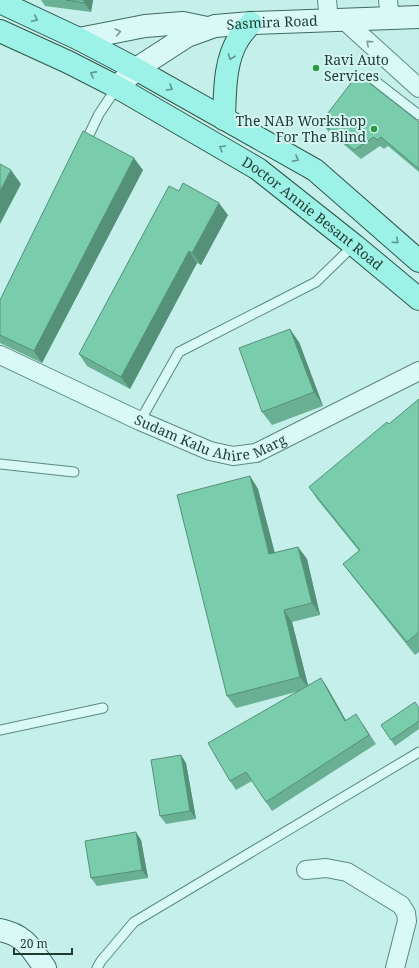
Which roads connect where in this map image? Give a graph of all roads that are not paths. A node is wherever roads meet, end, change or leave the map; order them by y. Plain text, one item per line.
1 (0, 2) edge
2 (389, 9) edge
3 (333, 14) edge
4 (419, 18) edge
5 (251, 24) junction
6 (207, 28) junction
7 (0, 31) edge
8 (79, 40) junction
9 (136, 69) junction
10 (374, 80) dead end
11 (117, 87) junction
12 (419, 88) edge
13 (419, 115) edge
14 (224, 119) junction
15 (78, 156) edge
16 (354, 245) junction
17 (419, 261) edge
18 (419, 299) edge
19 (0, 355) edge
20 (419, 371) edge
21 (140, 421) junction
22 (0, 464) edge
23 (74, 472) dead end
24 (103, 708) dead end
25 (0, 730) edge
26 (419, 752) edge
27 (306, 870) dead end
28 (0, 930) edge
29 (45, 968) edge
30 (97, 968) edge
31 (395, 968) edge

1 -> 8 main road, Doctor Annie Besant Road
2 - 3 street, Sasmira Road
2 - 4 street, Sasmira Road
3 - 5 street, Sasmira Road
12 -> 3 street
5 - 6 street, Sasmira Road
5 -> 14 main road
8 -> 6 street
6 - 9 street, Sasmira Road
11 -> 7 main road, Doctor Annie Besant Road
8 - 9 main road, Doctor Annie Besant Road
9 - 11 street, Sasmira Road
9 -> 14 main road, Doctor Annie Besant Road
10 - 13 lane
11 - 15 lane
16 -> 11 main road, Doctor Annie Besant Road
14 -> 17 main road, Doctor Annie Besant Road
16 - 18 main road, Doctor Annie Besant Road
16 - 21 lane
19 - 21 street, Sudam Kalu Ahire Marg
20 - 21 street, Sudam Kalu Ahire Marg
22 - 23 lane
24 - 25 lane
26 - 30 lane
27 - 31 street
28 - 29 street

